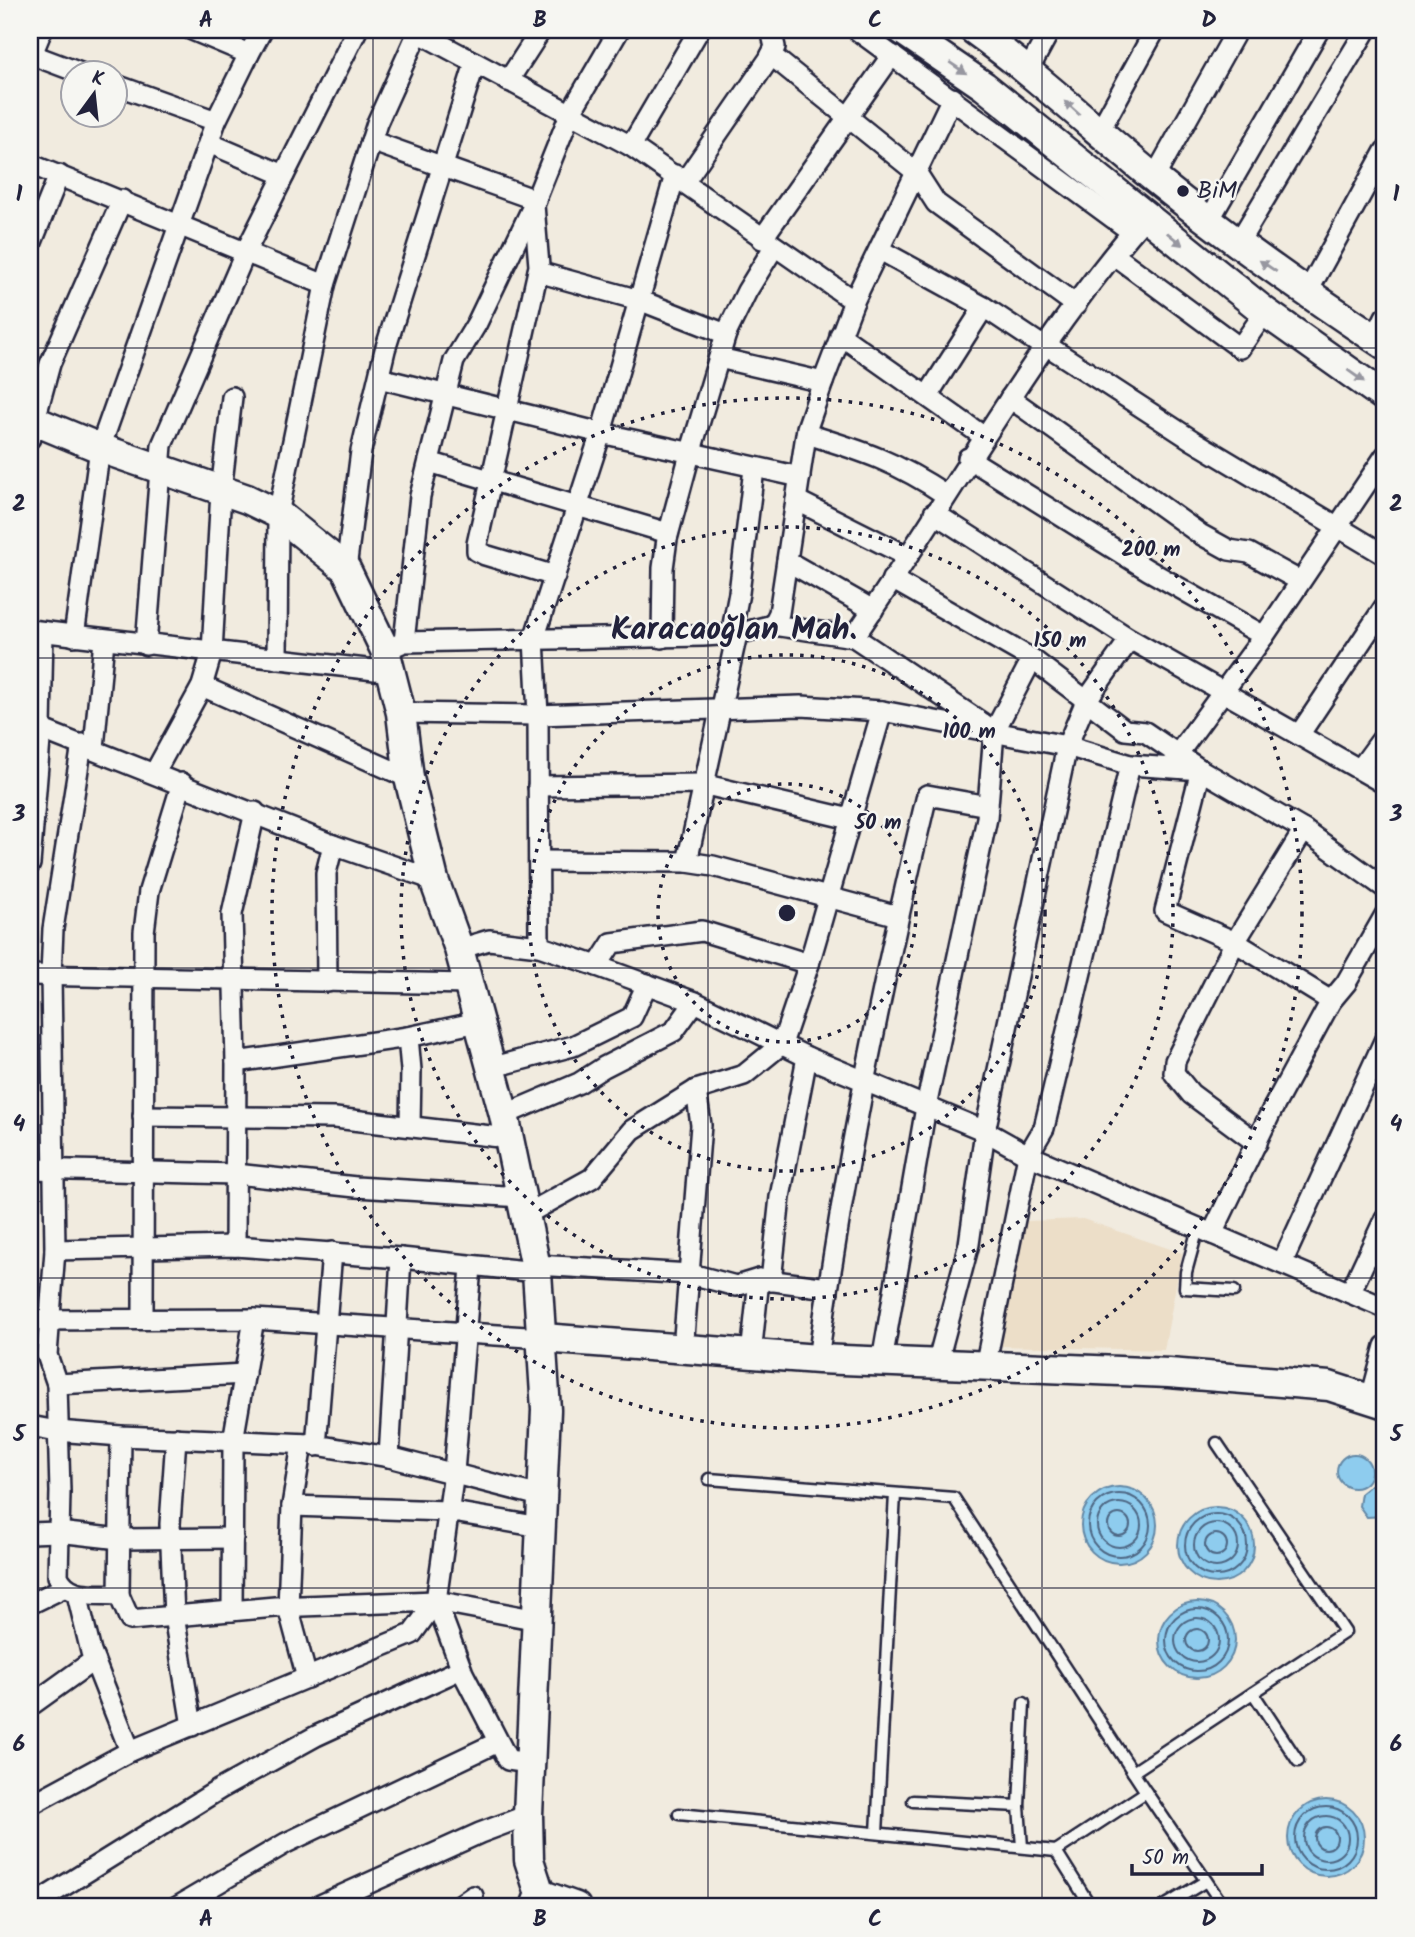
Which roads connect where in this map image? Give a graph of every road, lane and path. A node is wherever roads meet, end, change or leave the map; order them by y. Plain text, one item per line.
1 (42, 30) edge
2 (262, 30) edge
3 (357, 30) edge
4 (457, 30) edge
5 (541, 30) edge
6 (619, 30) edge
7 (699, 30) edge
8 (771, 30) edge
9 (857, 30) edge
10 (1050, 30) edge
11 (1155, 30) edge
12 (1237, 30) edge
13 (1319, 30) edge
14 (1366, 30) edge
15 (416, 31) edge
16 (200, 32) edge
17 (987, 34) edge
18 (897, 42) edge
19 (446, 47) junction
20 (249, 54) junction
21 (771, 55) junction
22 (30, 56) edge
23 (475, 63) junction
24 (60, 66) edge
25 (1029, 69) junction
26 (508, 80) junction
27 (130, 90) edge
28 (952, 98) junction
29 (570, 114) junction
30 (849, 115) junction
31 (216, 121) junction
32 (1099, 132) junction
33 (371, 141) junction
34 (209, 143) junction
35 (631, 146) junction
36 (1385, 151) edge
37 (30, 164) edge
38 (442, 167) junction
39 (916, 172) junction
40 (59, 175) junction
41 (284, 175) junction
42 (680, 178) junction
43 (1154, 178) junction
44 (122, 200) junction
45 (535, 202) junction
46 (1208, 222) junction
47 (180, 223) junction
48 (1139, 224) junction
49 (768, 243) junction
50 (1237, 245) junction
51 (30, 247) edge
52 (880, 250) junction
53 (246, 251) junction
54 (1114, 254) junction
55 (538, 272) junction
56 (325, 285) junction
57 (1307, 293) junction
58 (639, 300) junction
59 (854, 301) junction
60 (1076, 304) junction
61 (984, 307) junction
62 (1265, 312) junction
63 (1382, 333) edge
64 (726, 334) junction
65 (840, 335) junction
66 (1045, 346) junction
67 (719, 358) junction
68 (379, 378) junction
69 (823, 382) junction
70 (446, 394) junction
71 (928, 395) junction
72 (232, 397) dead end
73 (1385, 397) edge
74 (1010, 398) junction
75 (509, 408) junction
76 (31, 426) edge
77 (601, 433) junction
78 (807, 434) junction
79 (984, 436) junction
80 (100, 448) junction
81 (690, 454) junction
82 (1385, 456) edge
83 (968, 458) junction
84 (429, 462) junction
85 (754, 469) junction
86 (161, 470) junction
87 (800, 477) junction
88 (491, 480) junction
89 (220, 491) junction
90 (946, 495) junction
91 (796, 500) junction
92 (577, 506) junction
93 (934, 513) junction
94 (278, 514) junction
95 (1335, 528) junction
96 (668, 533) junction
97 (1385, 555) edge
98 (907, 556) junction
99 (787, 561) junction
100 (346, 569) junction
101 (555, 576) junction
102 (892, 579) junction
103 (1300, 580) junction
104 (1385, 606) edge
105 (873, 610) junction
106 (773, 625) junction
107 (36, 631) edge
108 (734, 634) junction
109 (74, 636) junction
110 (1264, 636) junction
111 (854, 637) junction
112 (662, 638) junction
113 (534, 639) junction
114 (1130, 639) junction
115 (104, 640) junction
116 (146, 645) junction
117 (212, 652) junction
118 (394, 655) junction
119 (277, 659) junction
120 (1032, 659) junction
121 (202, 686) junction
122 (1223, 691) junction
123 (1086, 701) junction
124 (721, 710) junction
125 (882, 710) junction
126 (401, 713) junction
127 (538, 715) junction
128 (35, 727) edge
129 (995, 732) junction
130 (1299, 735) junction
131 (1385, 735) edge
132 (88, 746) junction
133 (1067, 746) junction
134 (1177, 755) junction
135 (1130, 765) junction
136 (1360, 769) junction
137 (1201, 770) junction
138 (155, 772) junction
139 (409, 778) junction
140 (182, 783) junction
141 (702, 784) junction
142 (1385, 784) edge
143 (538, 786) junction
144 (988, 806) junction
145 (255, 812) junction
146 (850, 820) junction
147 (1304, 830) junction
148 (333, 845) junction
149 (540, 861) junction
150 (687, 862) junction
151 (30, 864) edge
152 (434, 880) junction
153 (1385, 888) edge
154 (828, 895) junction
155 (1385, 915) edge
156 (898, 916) junction
157 (1235, 942) junction
158 (539, 946) junction
159 (458, 949) junction
160 (809, 964) junction
161 (597, 966) junction
162 (30, 975) edge
163 (51, 975) junction
164 (144, 979) junction
165 (234, 980) junction
166 (327, 982) junction
167 (468, 984) junction
168 (647, 984) junction
169 (695, 1002) junction
170 (1331, 1002) junction
171 (478, 1023) junction
172 (408, 1037) junction
173 (1385, 1038) edge
174 (782, 1044) junction
175 (807, 1057) junction
176 (236, 1062) junction
177 (490, 1068) junction
178 (864, 1082) junction
179 (696, 1090) junction
180 (926, 1107) junction
181 (143, 1116) junction
182 (237, 1116) junction
183 (410, 1125) junction
184 (506, 1126) junction
185 (985, 1131) junction
186 (1258, 1143) junction
187 (1028, 1155) junction
188 (30, 1169) edge
189 (55, 1170) junction
190 (143, 1172) junction
191 (236, 1174) junction
192 (523, 1206) junction
193 (1385, 1218) edge
194 (1205, 1231) junction
195 (236, 1246) junction
196 (143, 1248) junction
197 (55, 1250) junction
198 (331, 1252) junction
199 (401, 1258) junction
200 (1282, 1263) junction
201 (471, 1267) junction
202 (537, 1269) junction
203 (691, 1274) junction
204 (765, 1280) junction
205 (828, 1288) junction
206 (1234, 1291) dead end
207 (1350, 1293) junction
208 (1385, 1308) edge
209 (144, 1318) junction
210 (39, 1320) edge
211 (254, 1320) junction
212 (324, 1326) junction
213 (396, 1331) junction
214 (466, 1335) junction
215 (543, 1338) junction
216 (1385, 1346) edge
217 (683, 1349) junction
218 (751, 1355) junction
219 (818, 1359) junction
220 (882, 1362) junction
221 (937, 1364) junction
222 (985, 1367) junction
223 (245, 1374) junction
224 (57, 1384) junction
225 (1378, 1401) edge
226 (30, 1426) edge
227 (57, 1431) junction
228 (121, 1436) junction
229 (176, 1438) junction
230 (233, 1441) junction
231 (1217, 1443) dead end
232 (309, 1445) junction
233 (389, 1457) junction
234 (454, 1472) junction
235 (709, 1479) dead end
236 (895, 1494) junction
237 (544, 1497) junction
238 (292, 1506) junction
239 (447, 1511) junction
240 (541, 1527) junction
241 (58, 1532) junction
242 (30, 1533) edge
243 (172, 1538) junction
244 (233, 1538) junction
245 (120, 1539) junction
246 (70, 1591) junction
247 (119, 1595) junction
248 (436, 1601) junction
249 (30, 1604) edge
250 (288, 1607) junction
251 (232, 1611) junction
252 (174, 1616) junction
253 (538, 1620) junction
254 (94, 1660) junction
255 (461, 1669) junction
256 (307, 1678) junction
257 (1252, 1693) junction
258 (1024, 1703) dead end
259 (30, 1706) edge
260 (192, 1726) junction
261 (498, 1742) junction
262 (130, 1751) junction
263 (1298, 1762) dead end
264 (530, 1763) junction
265 (1133, 1773) junction
266 (1146, 1792) junction
267 (912, 1801) dead end
268 (30, 1805) edge
269 (1019, 1806) junction
270 (679, 1814) dead end
271 (528, 1815) junction
272 (877, 1833) junction
273 (1022, 1847) junction
274 (1056, 1851) junction
275 (1206, 1881) junction
276 (540, 1903) edge
277 (183, 1906) edge
278 (30, 1907) edge
279 (318, 1907) edge
280 (576, 1907) edge
281 (1091, 1907) edge
282 (1163, 1907) edge
283 (1224, 1907) edge

1 - 22 street
2 - 20 street
3 - 41 street
4 - 19 street
5 - 26 street
6 - 29 street
7 - 35 street
8 - 21 street
9 - 18 street
10 - 25 street
11 - 32 street
12 - 43 street
13 - 46 street
14 - 50 street
15 - 19 street
15 - 33 street
16 - 20 street
17 - 25 main road
18 - 28 street
18 - 30 street
18 -> 48 main road
19 - 23 street
20 - 31 street
21 - 30 street
21 - 42 street
22 - 24 street
23 - 26 street
23 - 38 street
32 -> 25 main road
26 - 29 street
27 - 31 street
28 - 39 street
28 - 48 street
29 - 35 street
29 - 45 street
30 - 39 street
30 - 49 street
31 - 34 street
32 - 43 main road
33 - 38 street
33 - 56 street
34 - 41 street
34 - 47 street
35 - 42 street
36 - 57 street
37 - 40 street
38 - 45 street
38 - 68 street
39 - 52 street
39 - 60 street
40 - 44 street
40 - 51 street
41 - 53 street
42 - 49 street
42 - 58 street
43 - 46 main road
44 - 47 street
44 - 76 street
45 - 55 street
45 - 70 street
46 - 50 main road
47 - 53 street
47 - 80 street
48 - 54 street
48 -> 62 main road
49 - 59 street
49 - 64 street
57 -> 50 main road
52 - 59 street
52 - 61 street
53 - 56 street
53 - 86 street
54 - 60 street
54 - 62 street
55 - 58 street
55 - 75 street
56 - 94 street
57 - 63 main road
58 - 64 street
58 - 77 street
59 - 65 street
60 - 66 street
61 - 66 street
61 - 71 street
62 -> 73 main road
64 - 67 street
65 - 69 street
65 - 71 street
66 - 74 street
66 - 95 street
67 - 69 street
67 - 81 street
68 - 70 street
68 - 100 street
69 - 78 street
70 - 75 street
70 - 84 street
71 - 79 street
72 - 89 street
74 - 79 street
74 - 103 street
75 - 77 street
75 - 88 street
76 - 80 main road
77 - 81 street
77 - 92 street
78 - 87 street
78 - 90 street
79 - 83 street
80 - 86 main road
80 - 109 street
81 - 85 street
81 - 96 street
82 - 95 street
83 - 90 street
83 - 110 street
84 - 88 street
84 - 118 street
85 - 87 street
85 - 108 street
86 - 89 main road
86 - 116 street
87 - 91 street
88 - 92 street
88 - 101 street
89 - 94 main road
89 - 117 street
90 - 93 street
91 - 98 street
91 - 99 street
92 - 96 street
92 - 101 street
93 - 98 street
93 - 114 street
94 - 100 main road
94 - 119 street
95 - 97 street
95 - 103 street
96 - 112 street
98 - 102 street
99 - 105 street
99 - 106 street
100 - 118 main road
101 - 113 street
102 - 105 street
102 - 120 street
103 - 110 street
104 - 130 street
105 - 111 street
106 - 108 street
106 - 111 street
107 - 109 street
107 - 128 street
108 - 112 street
108 - 124 street
109 - 115 street
110 - 122 street
111 - 129 street
112 - 113 street
113 - 118 street
113 - 127 street
114 - 122 street
114 - 123 street
115 - 116 street
115 - 132 street
116 - 117 street
117 - 119 street
117 - 121 street
118 - 119 street
118 - 126 main road
120 - 123 street
120 - 129 street
121 - 138 street
121 - 139 street
122 - 130 street
122 - 134 street
123 - 133 street
123 - 134 street
124 - 125 street
124 - 127 street
124 - 141 street
125 - 129 street
125 - 146 street
126 - 127 street
126 - 139 main road
127 - 143 street
128 - 132 street
128 - 151 street
129 - 133 street
129 - 144 street
130 - 136 street
131 - 136 street
132 - 138 street
132 - 163 street
133 - 135 street
133 - 185 street
134 - 137 street
135 - 137 street
135 - 187 street
136 - 142 street
137 - 147 street
137 - 157 street
138 - 140 street
139 - 152 main road
140 - 145 street
140 - 164 street
141 - 143 street
141 - 146 street
141 - 150 street
143 - 149 street
144 - 156 street
144 - 180 street
145 - 148 street
145 - 165 street
146 - 154 street
147 - 153 street
147 - 157 street
148 - 152 street
148 - 166 street
149 - 150 street
149 - 158 street
150 - 154 street
152 - 159 main road
154 - 156 street
154 - 160 street
155 - 170 street
156 - 178 street
157 - 170 street
157 - 186 street
158 - 159 street
158 - 161 street
159 - 167 main road
160 - 161 street
160 - 174 street
161 - 168 street
162 - 163 street
163 - 164 street
163 - 189 street
164 - 165 street
164 - 181 street
165 - 166 street
165 - 176 street
166 - 167 street
167 - 171 main road
168 - 169 street
168 - 177 street
169 - 174 street
169 - 184 street
170 - 186 street
171 - 172 street
171 - 177 main road
172 - 176 street
172 - 183 street
173 - 200 street
174 - 175 street
174 - 179 street
175 - 178 street
175 - 204 street
176 - 182 street
177 - 184 main road
178 - 180 street
178 - 205 street
179 - 192 street
179 - 203 street
180 - 185 street
180 - 220 street
181 - 182 street
181 - 190 street
182 - 183 street
182 - 191 street
183 - 184 street
184 - 192 main road
185 - 187 street
185 - 221 street
186 - 194 street
187 - 194 street
187 - 222 street
188 - 189 street
189 - 190 street
189 - 197 street
190 - 191 street
190 - 196 street
191 - 192 street
191 - 195 street
192 - 202 main road
193 - 207 street
194 - 200 street
194 - 206 lane
195 - 196 street
195 - 198 street
196 - 197 street
196 - 209 street
197 - 210 street
198 - 199 street
198 - 212 street
199 - 201 street
199 - 213 street
200 - 207 street
201 - 202 street
201 - 214 street
202 - 203 street
202 - 215 main road
203 - 204 street
203 - 217 street
204 - 205 street
204 - 218 street
205 - 219 street
207 - 208 street
209 - 210 street
209 - 211 street
210 - 224 street
211 - 212 street
211 - 223 street
212 - 213 street
212 - 232 street
213 - 214 street
213 - 233 street
214 - 215 street
214 - 234 street
215 - 217 main road
215 - 237 main road
216 - 225 street
217 - 218 main road
218 - 219 main road
219 - 220 main road
220 - 221 main road
221 - 222 main road
222 - 225 main road
223 - 224 street
223 - 230 street
224 - 227 street
226 - 227 street
227 - 228 street
227 - 241 street
228 - 229 street
228 - 245 street
229 - 230 street
229 - 243 street
230 - 232 street
230 - 244 street
231 - 257 lane
232 - 233 street
232 - 238 street
233 - 234 street
234 - 237 street
234 - 239 street
235 - 236 lane
236 - 265 lane
236 - 272 lane
237 - 240 main road
238 - 239 street
238 - 250 street
239 - 240 street
239 - 248 street
240 - 253 main road
241 - 242 street
241 - 245 street
241 - 246 street
243 - 244 street
243 - 245 street
243 - 252 street
244 - 251 street
245 - 247 street
246 - 247 street
246 - 249 street
246 - 254 street
247 - 252 street
248 - 250 street
248 - 253 street
248 - 255 street
248 - 256 street
250 - 251 street
250 - 256 street
251 - 252 street
252 - 260 street
253 - 264 main road
254 - 259 street
254 - 262 street
255 - 261 street
255 - 278 street
256 - 260 street
257 - 263 lane
257 - 265 lane
258 - 269 lane
260 - 262 street
261 - 264 street
261 - 277 street
262 - 268 street
264 - 271 main road
265 - 266 lane
266 - 274 lane
266 - 275 lane
267 - 269 lane
269 - 273 lane
270 - 272 lane
271 - 276 main road
271 - 279 street
272 - 273 lane
273 - 274 lane
274 - 281 lane
275 - 282 lane
275 - 283 lane
276 - 280 main road

